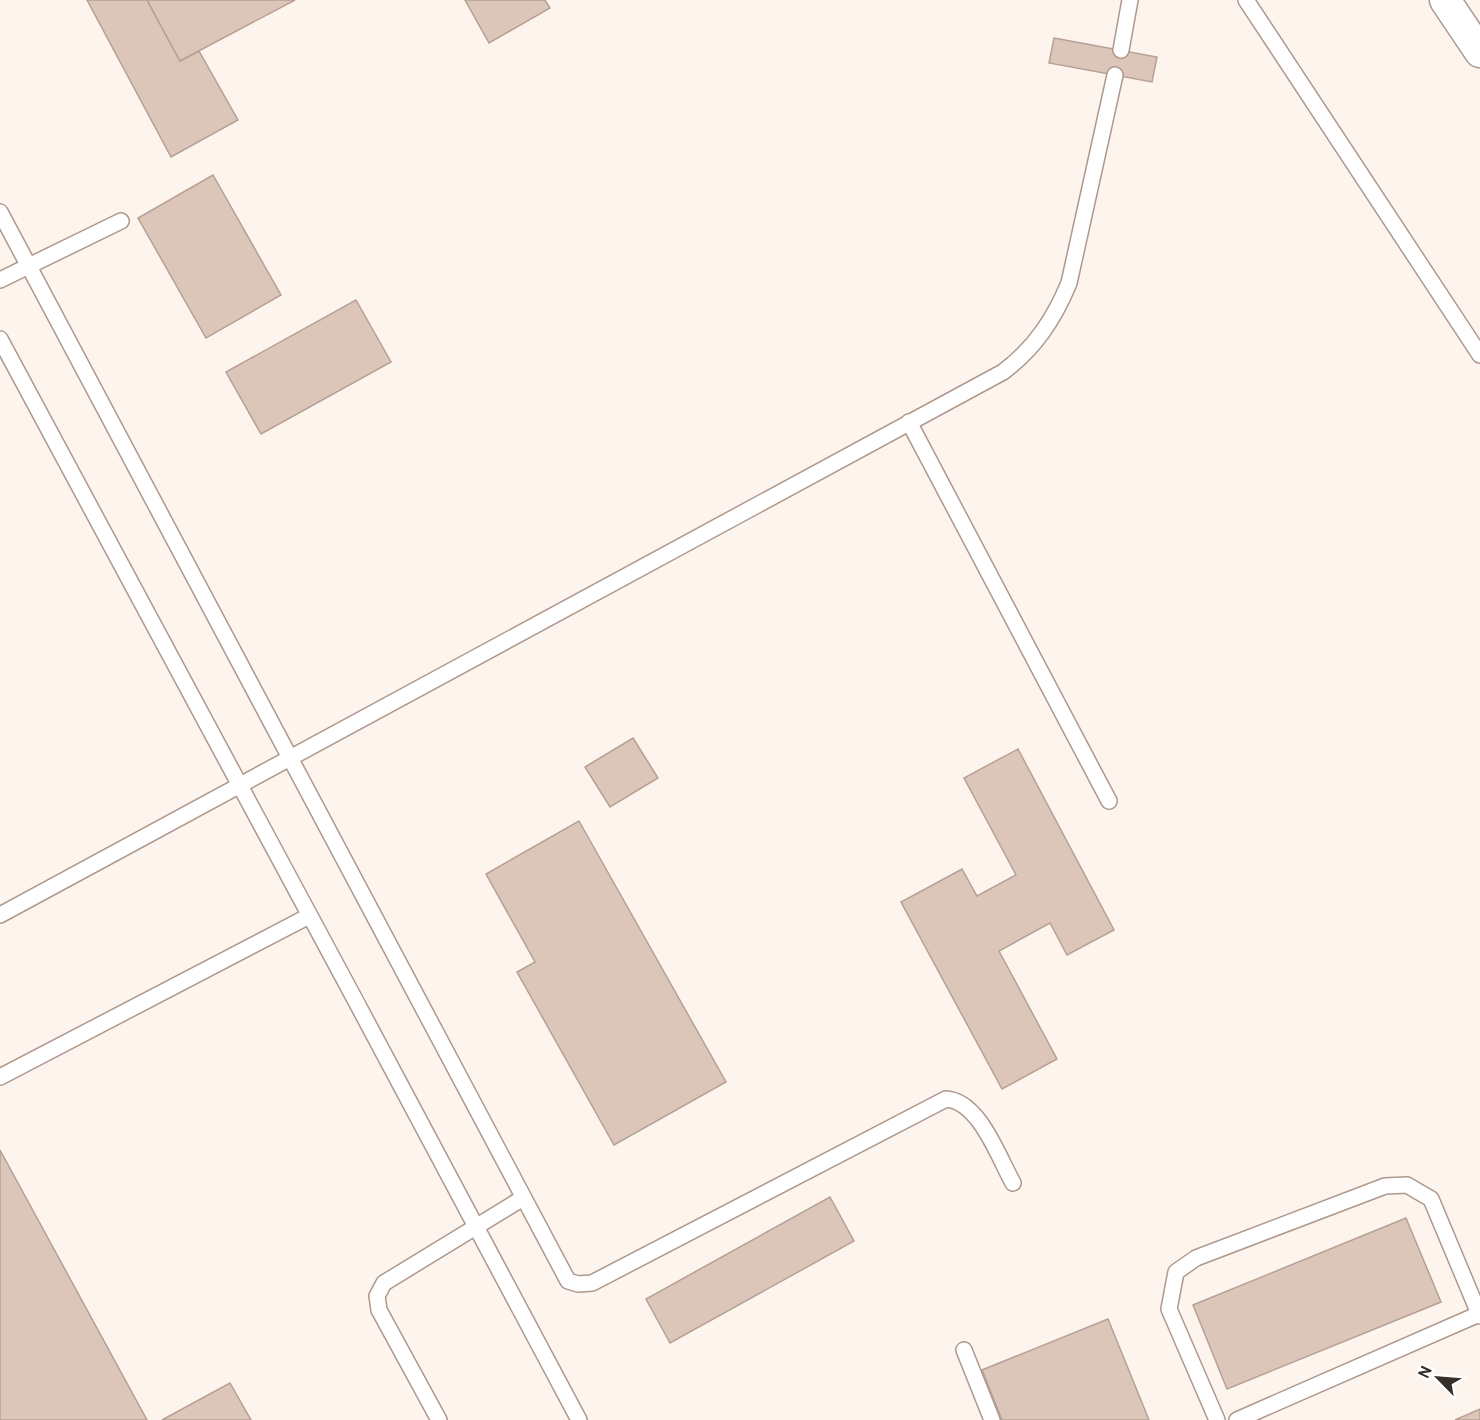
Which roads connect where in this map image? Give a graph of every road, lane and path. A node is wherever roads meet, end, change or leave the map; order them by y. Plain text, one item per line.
1 (1130, 0) edge
2 (1246, 0) edge
3 (1445, 0) edge
4 (1121, 50) dead end
5 (1480, 52) edge
6 (1115, 75) dead end
7 (0, 212) edge
8 (121, 221) dead end
9 (28, 266) junction
10 (0, 280) edge
11 (0, 339) edge
12 (1480, 355) edge
13 (909, 422) junction
14 (288, 757) junction
15 (241, 783) junction
16 (1109, 801) dead end
17 (0, 915) edge
18 (309, 916) junction
19 (0, 1077) edge
20 (1013, 1183) dead end
21 (523, 1198) junction
22 (476, 1226) junction
23 (1480, 1315) edge
24 (964, 1350) dead end
25 (439, 1420) edge
26 (579, 1420) edge
27 (992, 1420) edge
28 (1218, 1420) edge
29 (1237, 1420) edge

1 - 4 lane
2 - 12 lane
3 - 5 street
6 - 13 lane
7 - 9 lane
8 - 9 lane
9 - 10 lane
9 - 14 lane
11 - 15 lane
13 - 14 lane
13 - 16 lane
14 - 15 lane
14 - 21 lane
15 - 17 lane
15 - 18 lane
18 - 19 lane
18 - 22 lane
20 - 21 lane
21 - 22 lane
22 - 25 lane
22 - 26 lane
23 - 28 lane
23 - 29 lane
24 - 27 lane

